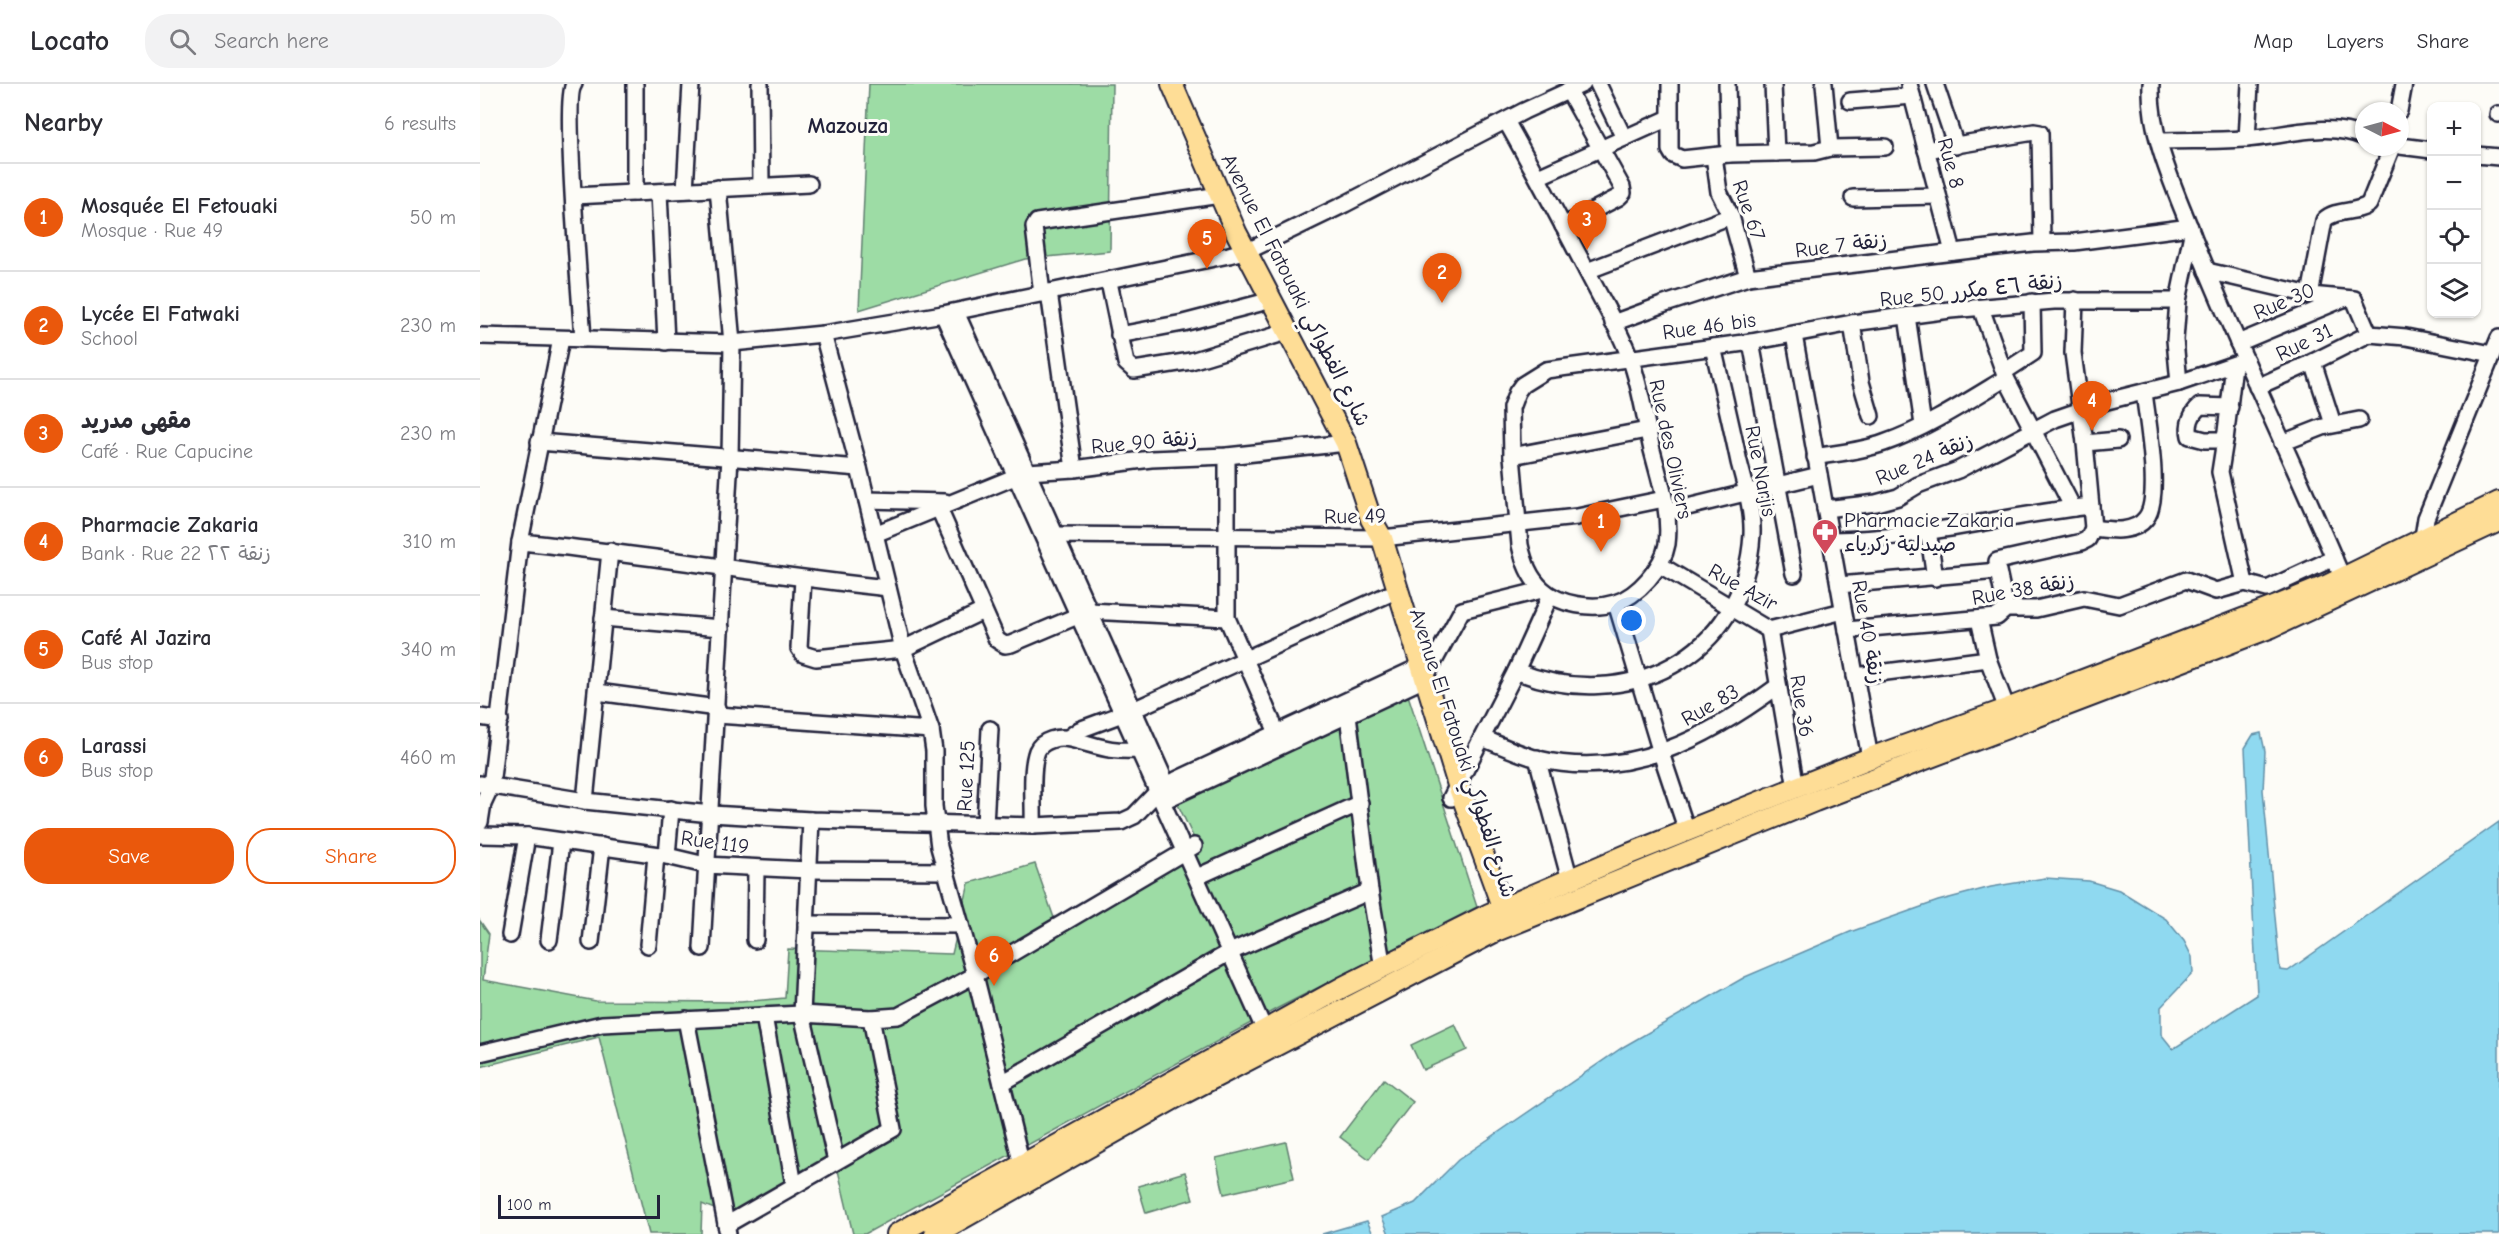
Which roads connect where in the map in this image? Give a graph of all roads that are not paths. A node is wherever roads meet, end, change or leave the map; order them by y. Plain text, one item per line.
1 (574, 84) edge
2 (635, 84) edge
3 (691, 84) edge
4 (760, 84) edge
5 (1173, 84) edge
6 (1583, 84) edge
7 (1598, 84) edge
8 (1670, 84) edge
9 (1727, 84) edge
10 (1773, 84) edge
11 (1824, 84) edge
12 (1935, 84) edge
13 (2151, 84) edge
14 (2250, 84) edge
15 (2404, 84) edge
16 (1564, 88) edge
17 (1911, 90) edge
18 (1850, 101) dead end
19 (2401, 102) edge
20 (1669, 118) junction
21 (1506, 121) junction
22 (2355, 133) edge
23 (1624, 138) junction
24 (2247, 139) junction
25 (2159, 141) junction
26 (1956, 146) junction
27 (1885, 147) dead end
28 (2409, 147) edge
29 (1830, 148) junction
30 (1600, 149) junction
31 (2427, 149) edge
32 (1926, 150) junction
33 (1776, 153) junction
34 (1721, 155) junction
35 (2481, 155) edge
36 (2388, 156) edge
37 (2499, 157) edge
38 (1538, 177) junction
39 (809, 184) dead end
40 (761, 186) junction
41 (718, 189) junction
42 (686, 190) junction
43 (659, 192) junction
44 (635, 193) junction
45 (1220, 195) junction
46 (574, 196) junction
47 (1938, 196) junction
48 (1852, 198) dead end
49 (1731, 216) junction
50 (1563, 226) junction
51 (2191, 230) junction
52 (2042, 242) junction
53 (1245, 251) junction
54 (1953, 252) junction
55 (1587, 271) junction
56 (2207, 271) junction
57 (1748, 277) junction
58 (1108, 282) junction
59 (1046, 293) junction
60 (2310, 295) junction
61 (2346, 298) junction
62 (1272, 300) junction
63 (2075, 300) junction
64 (2178, 301) junction
65 (2032, 302) junction
66 (1981, 308) junction
67 (950, 313) junction
68 (1907, 316) junction
69 (1613, 323) junction
70 (1852, 323) junction
71 (1290, 332) junction
72 (823, 334) junction
73 (2369, 334) junction
74 (1119, 335) junction
75 (1794, 335) junction
76 (480, 336) edge
77 (2499, 338) edge
78 (561, 339) junction
79 (583, 339) junction
80 (666, 342) junction
81 (1751, 342) junction
82 (2238, 343) junction
83 (732, 344) junction
84 (1713, 347) junction
85 (2492, 354) junction
86 (1630, 359) junction
87 (2313, 362) junction
88 (2240, 363) junction
89 (2005, 375) junction
90 (2179, 382) junction
91 (2257, 387) junction
92 (2144, 393) junction
93 (2230, 407) junction
94 (2080, 410) junction
95 (1871, 416) dead end
96 (2359, 420) dead end
97 (2333, 424) junction
98 (1923, 425) junction
99 (2034, 429) junction
100 (1647, 430) junction
101 (2118, 440) dead end
102 (2224, 440) junction
103 (539, 442) junction
104 (1346, 443) junction
105 (2085, 443) junction
106 (2282, 443) junction
107 (1227, 456) junction
108 (1512, 456) junction
109 (730, 457) junction
110 (1815, 457) junction
111 (859, 468) junction
112 (1074, 470) junction
113 (1022, 475) junction
114 (1819, 475) junction
115 (1779, 484) junction
116 (1746, 493) junction
117 (867, 500) junction
118 (2499, 502) edge
119 (942, 504) junction
120 (1666, 506) junction
121 (2091, 506) junction
122 (2073, 508) junction
123 (1825, 509) junction
124 (2499, 521) edge
125 (1518, 525) junction
126 (2092, 528) junction
127 (1928, 530) junction
128 (1374, 532) junction
129 (875, 534) junction
130 (1226, 537) junction
131 (2423, 537) junction
132 (1050, 538) junction
133 (1831, 540) junction
134 (520, 542) junction
135 (610, 551) junction
136 (2334, 558) junction
137 (1997, 561) dead end
138 (1660, 565) junction
139 (724, 569) junction
140 (1794, 574) dead end
141 (2342, 577) junction
142 (1935, 578) junction
143 (803, 579) junction
144 (2245, 584) junction
145 (1839, 585) junction
146 (888, 588) junction
147 (1546, 593) junction
148 (1387, 595) junction
149 (1616, 603) junction
150 (1731, 606) junction
151 (2006, 609) junction
152 (983, 611) junction
153 (1843, 611) junction
154 (1083, 612) junction
155 (603, 618) junction
156 (1227, 618) junction
157 (1979, 619) junction
158 (722, 628) junction
159 (1769, 630) junction
160 (1847, 630) junction
161 (903, 649) junction
162 (1244, 658) junction
163 (1988, 659) junction
164 (1516, 671) junction
165 (1421, 672) junction
166 (1855, 676) junction
167 (1638, 680) junction
168 (1778, 686) junction
169 (597, 692) junction
170 (2007, 709) junction
171 (717, 712) junction
172 (1127, 712) junction
173 (1348, 715) junction
174 (480, 717) edge
175 (500, 720) junction
176 (990, 729) dead end
177 (931, 730) junction
178 (1068, 738) junction
179 (1482, 738) junction
180 (1280, 739) junction
181 (1139, 750) junction
182 (1660, 753) junction
183 (1870, 758) junction
184 (1537, 759) junction
185 (485, 785) edge
186 (1796, 788) junction
187 (1455, 792) junction
188 (1165, 794) junction
189 (585, 801) junction
190 (1360, 803) junction
191 (671, 809) junction
192 (711, 814) junction
193 (810, 820) junction
194 (480, 822) edge
195 (935, 822) junction
196 (985, 825) junction
197 (1033, 826) junction
198 (1687, 831) junction
199 (480, 835) edge
200 (527, 836) junction
201 (561, 842) junction
202 (602, 846) junction
203 (1189, 849) junction
204 (662, 855) junction
205 (705, 865) junction
206 (756, 869) junction
207 (809, 870) junction
208 (945, 871) junction
209 (1201, 874) junction
210 (1570, 880) junction
211 (1370, 891) junction
212 (1499, 919) junction
213 (806, 924) junction
214 (961, 926) junction
215 (510, 935) dead end
216 (549, 940) dead end
217 (755, 940) dead end
218 (591, 942) dead end
219 (648, 945) dead end
220 (702, 948) dead end
221 (1234, 950) junction
222 (1383, 968) junction
223 (975, 975) junction
224 (802, 1014) junction
225 (764, 1016) junction
226 (871, 1018) junction
227 (687, 1019) junction
228 (1269, 1028) junction
229 (480, 1053) edge
230 (1002, 1083) junction
231 (836, 1161) junction
232 (1023, 1165) junction
233 (794, 1185) junction
234 (727, 1229) edge
235 (897, 1234) edge
236 (935, 1234) edge

1 - 46 street
2 - 44 street
3 - 42 street
4 - 40 street
5 - 45 main road, Avenue El Fatouaki شارع الفطواكي
6 - 16 street
7 - 23 street
8 - 20 street
9 - 34 street, Rue 67
10 - 33 street
11 - 29 street
12 - 26 street
13 - 25 street
14 - 24 street
15 - 19 street
16 - 21 street
16 - 30 street
17 - 18 street
17 - 32 street, Rue 8
20 - 23 street
20 - 34 street
21 - 38 street
21 - 53 street
22 - 24 street
23 - 30 street
24 - 25 street
25 - 51 street
26 - 32 street
26 - 52 street
27 - 29 street
28 - 31 street
29 - 33 street
30 - 38 street
30 - 50 street
32 - 47 street, Rue 8
33 - 34 street
34 - 49 street, Rue 67
35 - 37 street
36 - 60 street
38 - 50 street
39 - 40 street
40 - 41 street
41 - 42 street
41 - 83 street
42 - 43 street
43 - 44 street
43 - 80 street
44 - 46 street
45 - 53 main road, Avenue El Fatouaki شارع الفطواكي
45 - 59 street
46 - 79 street
47 - 48 street
47 - 54 street, Rue 8
49 - 55 street
49 - 57 street, Rue 67
50 - 55 street
51 - 52 street, Rue 7 زنقة
51 - 56 street
51 - 64 street
52 - 54 street, Rue 7 زنقة
53 - 58 street
53 - 62 main road, Avenue El Fatouaki شارع الفطواكي
54 - 57 street, Rue 7 زنقة
55 - 69 street
56 - 60 street
56 - 82 street
57 - 69 street, Rue 7 زنقة
58 - 59 street
58 - 74 street
59 - 67 street
59 - 112 street
60 - 61 street
61 - 73 street
61 - 82 street, Rue 30
62 - 71 main road, Avenue El Fatouaki شارع الفطواكي
62 - 74 street
63 - 64 street, Rue 50 زنقة ٤٦ مكرر
63 - 65 street, Rue 50 زنقة ٤٦ مكرر
63 - 94 street
64 - 90 street
65 - 66 street, Rue 50 زنقة ٤٦ مكرر
65 - 89 street
66 - 68 street, Rue 50 زنقة ٤٦ مكرر
66 - 89 street
67 - 72 street
67 - 113 street
68 - 70 street, Rue 50 زنقة ٤٦ مكرر
68 - 98 street
69 - 86 street
70 - 75 street, Rue 50 زنقة ٤٦ مكرر
70 - 95 street
71 - 74 street
71 - 104 main road, Avenue El Fatouaki شارع الفطواكي
72 - 83 street
72 - 111 street
73 - 85 street
73 - 87 street, Rue 31
75 - 81 street, Rue 46 bis
75 - 110 street, Rue 40 زنقة
76 - 78 street
77 - 85 street
78 - 79 street
78 - 103 street
79 - 80 street
80 - 83 street
81 - 84 street, Rue 46 bis
81 - 115 street
82 - 88 street
83 - 109 street
84 - 86 street, Rue 46 bis
84 - 116 street, Rue Narjis
85 - 131 street
86 - 100 street, Rue des Oliviers
86 - 108 street, Rue des Oliviers
87 - 91 street, Rue 31
87 - 97 street
88 - 90 street, Rue 24 زنقة
88 - 91 street
88 - 93 street
89 - 98 street
89 - 99 street
90 - 92 street, Rue 24 زنقة
91 - 106 street
92 - 94 street, Rue 24 زنقة
92 - 126 street
93 - 102 street
93 - 102 street
94 - 99 street, Rue 24 زنقة
94 - 105 street
96 - 97 street
97 - 106 street
98 - 110 street
99 - 122 street
99 - 123 street, Rue 24 زنقة
100 - 108 street
100 - 120 street, Rue des Oliviers
101 - 105 street
102 - 144 street
103 - 109 street
103 - 134 street
104 - 107 street, Rue 90 زنقة
104 - 128 main road, Avenue El Fatouaki شارع الفطواكي
105 - 121 street
106 - 136 street
107 - 112 street, Rue 90 زنقة
107 - 130 street
108 - 125 street, Rue des Oliviers
109 - 111 street
109 - 139 street
110 - 114 street, Rue 40 زنقة
111 - 117 street
112 - 113 street, Rue 90 زنقة
113 - 119 street, Rue 90 زنقة
113 - 132 street
114 - 115 street, Rue 49
114 - 123 street, Rue 40 زنقة
115 - 116 street, Rue 49
115 - 140 street
116 - 120 street, Rue 49
116 - 150 street, Rue Narjis
117 - 119 street
117 - 129 street
118 - 131 main road
119 - 129 street, Rue 90 زنقة
119 - 152 street
120 - 125 street, Rue 49
120 - 138 street, Rue des Oliviers
121 - 122 street
121 - 126 street
122 - 127 street
123 - 133 street, Rue 40 زنقة
124 - 212 main road
125 - 128 street, Rue 49
125 - 147 street, Rue des Oliviers
126 - 137 street
127 - 133 street
127 - 142 street
128 - 130 street, Rue 49
128 - 148 main road, Avenue El Fatouaki شارع الفطواكي
128 - 165 main road, Avenue El Fatouaki شارع الفطواكي
129 - 146 street
130 - 132 street, Rue 49
130 - 156 street
131 - 141 main road
132 - 154 street
133 - 145 street, Rue 40 زنقة
134 - 135 street
134 - 175 street
135 - 139 street
135 - 155 street
136 - 141 street
136 - 144 street, Rue 38 زنقة
138 - 149 street
138 - 150 street, Rue Azir
139 - 143 street
139 - 158 street
141 - 170 main road
142 - 145 street
142 - 151 street
143 - 146 street
143 - 161 street
144 - 151 street, Rue 38 زنقة
145 - 153 street, Rue 40 زنقة
146 - 161 street
147 - 149 street
147 - 164 street
147 - 165 street
148 - 162 street
148 - 165 main road, Avenue El Fatouaki شارع الفطواكي
149 - 167 street
150 - 159 street, Rue Azir
150 - 167 street, Rue Narjis
151 - 157 street, Rue 38 زنقة
152 - 154 street
152 - 161 street
153 - 159 street, Rue Azir
153 - 160 street, Rue 40 زنقة
154 - 156 street
154 - 172 street
155 - 158 street
155 - 169 street
156 - 162 street
157 - 160 street, Rue 38 زنقة
157 - 163 street
158 - 171 street
159 - 168 street, Rue 36
160 - 166 street, Rue 40 زنقة
161 - 177 street
162 - 172 street
162 - 180 street
163 - 166 street
163 - 170 street
164 - 167 street, Rue Narjis
164 - 179 street
165 - 173 street
165 - 180 street
165 - 187 main road, Avenue El Fatouaki شارع الفطواكي
166 - 183 street, Rue 40 زنقة
167 - 182 street
168 - 182 street, Rue 83
168 - 186 street, Rue 36
169 - 171 street
169 - 189 street
170 - 183 main road
171 - 177 street
171 - 192 street
172 - 178 street
172 - 181 street
172 - 188 street
173 - 180 street
173 - 190 street
174 - 175 street
175 - 185 street
176 - 196 street, Rue 125
177 - 195 street
178 - 181 street
178 - 197 street
179 - 184 street, Rue 83
179 - 187 street
180 - 188 street
181 - 188 street
182 - 184 street, Rue 83
182 - 198 street
183 - 186 main road
184 - 210 street
185 - 189 street
185 - 194 street
186 - 198 main road
187 - 212 main road, Avenue El Fatouaki شارع الفطواكي
188 - 197 street
188 - 203 street
189 - 191 street
190 - 209 street
190 - 211 street
191 - 192 street
191 - 204 street
192 - 193 street
192 - 205 street
193 - 195 street
193 - 207 street
195 - 196 street
195 - 208 street
196 - 197 street
198 - 210 main road
199 - 200 street, Rue 119
200 - 201 street, Rue 119
200 - 215 street
201 - 202 street, Rue 119
201 - 216 street
202 - 204 street, Rue 119
202 - 218 street
203 - 209 street
203 - 223 street
204 - 205 street, Rue 119
204 - 219 street
205 - 206 street, Rue 119
205 - 220 street
206 - 207 street, Rue 119
206 - 217 street
207 - 208 street, Rue 119
207 - 213 street
208 - 214 street
209 - 221 street
210 - 212 main road
211 - 221 street
211 - 222 street
212 - 222 main road
212 - 236 main road
213 - 214 street
213 - 224 street
214 - 223 street
221 - 228 street
221 - 230 street
222 - 228 main road
223 - 226 street
223 - 230 street
224 - 225 street
224 - 226 street
224 - 231 street
225 - 227 street
225 - 233 street
226 - 231 street
227 - 229 street
227 - 234 street
228 - 232 main road
230 - 232 street
231 - 233 street
232 - 235 main road
233 - 234 street

